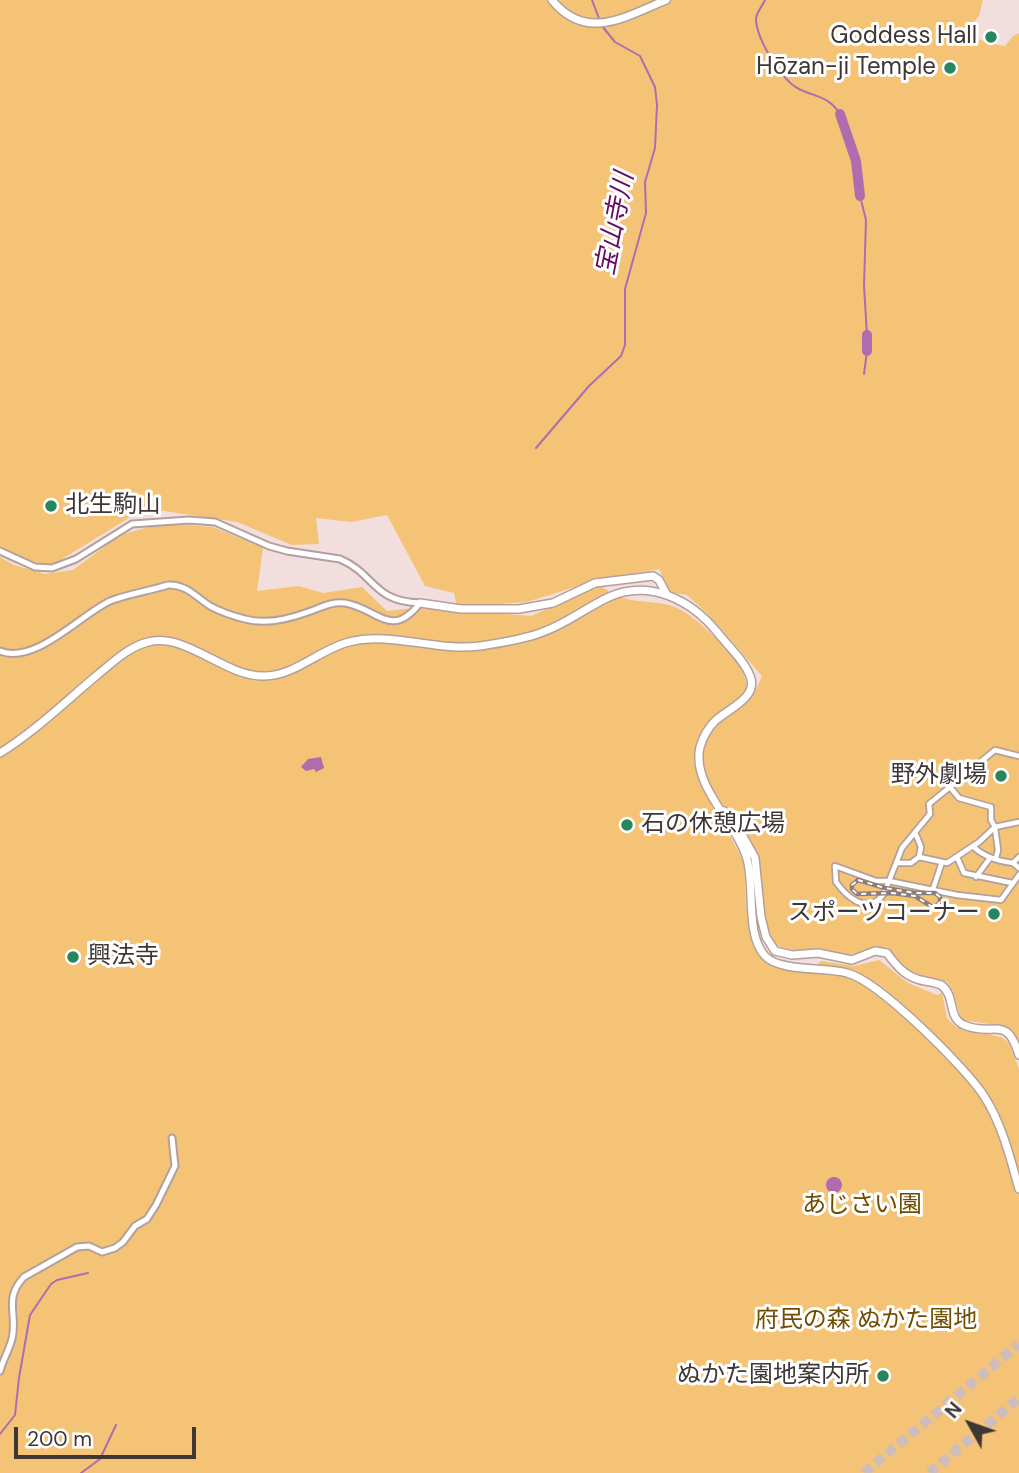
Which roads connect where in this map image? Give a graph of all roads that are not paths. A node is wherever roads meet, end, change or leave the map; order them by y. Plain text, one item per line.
1 (552, 0) edge
2 (666, 0) edge
3 (0, 551) edge
4 (667, 595) junction
5 (420, 603) junction
6 (0, 651) edge
7 (0, 753) edge
8 (1019, 756) edge
9 (950, 787) junction
10 (722, 810) junction
11 (1019, 822) edge
12 (995, 827) junction
13 (915, 832) junction
14 (973, 846) junction
15 (919, 857) junction
16 (957, 857) junction
17 (1019, 857) edge
18 (990, 858) junction
19 (996, 858) junction
20 (942, 862) junction
21 (897, 863) junction
22 (1013, 863) junction
23 (1019, 868) edge
24 (1019, 875) edge
25 (976, 877) junction
26 (889, 881) junction
27 (1012, 883) junction
28 (933, 889) junction
29 (1019, 1055) edge
30 (172, 1138) dead end
31 (1019, 1189) edge
32 (0, 1371) edge

1 - 2 street
3 - 5 street
4 - 5 street
4 - 7 street
4 - 10 street
5 - 6 street
8 - 9 street
9 - 12 street
9 - 13 street
10 - 29 street
10 - 31 street
11 - 12 street
12 - 14 street
12 - 19 street
13 - 15 street
13 - 21 street
14 - 16 street
14 - 18 street
15 - 20 street
15 - 21 street
16 - 20 street
16 - 25 street
17 - 22 street
18 - 19 street
18 - 25 street
19 - 22 street
20 - 28 street
21 - 26 street
22 - 23 street
24 - 27 street
25 - 27 street
26 - 26 street
26 - 28 street
27 - 28 street
30 - 32 street

